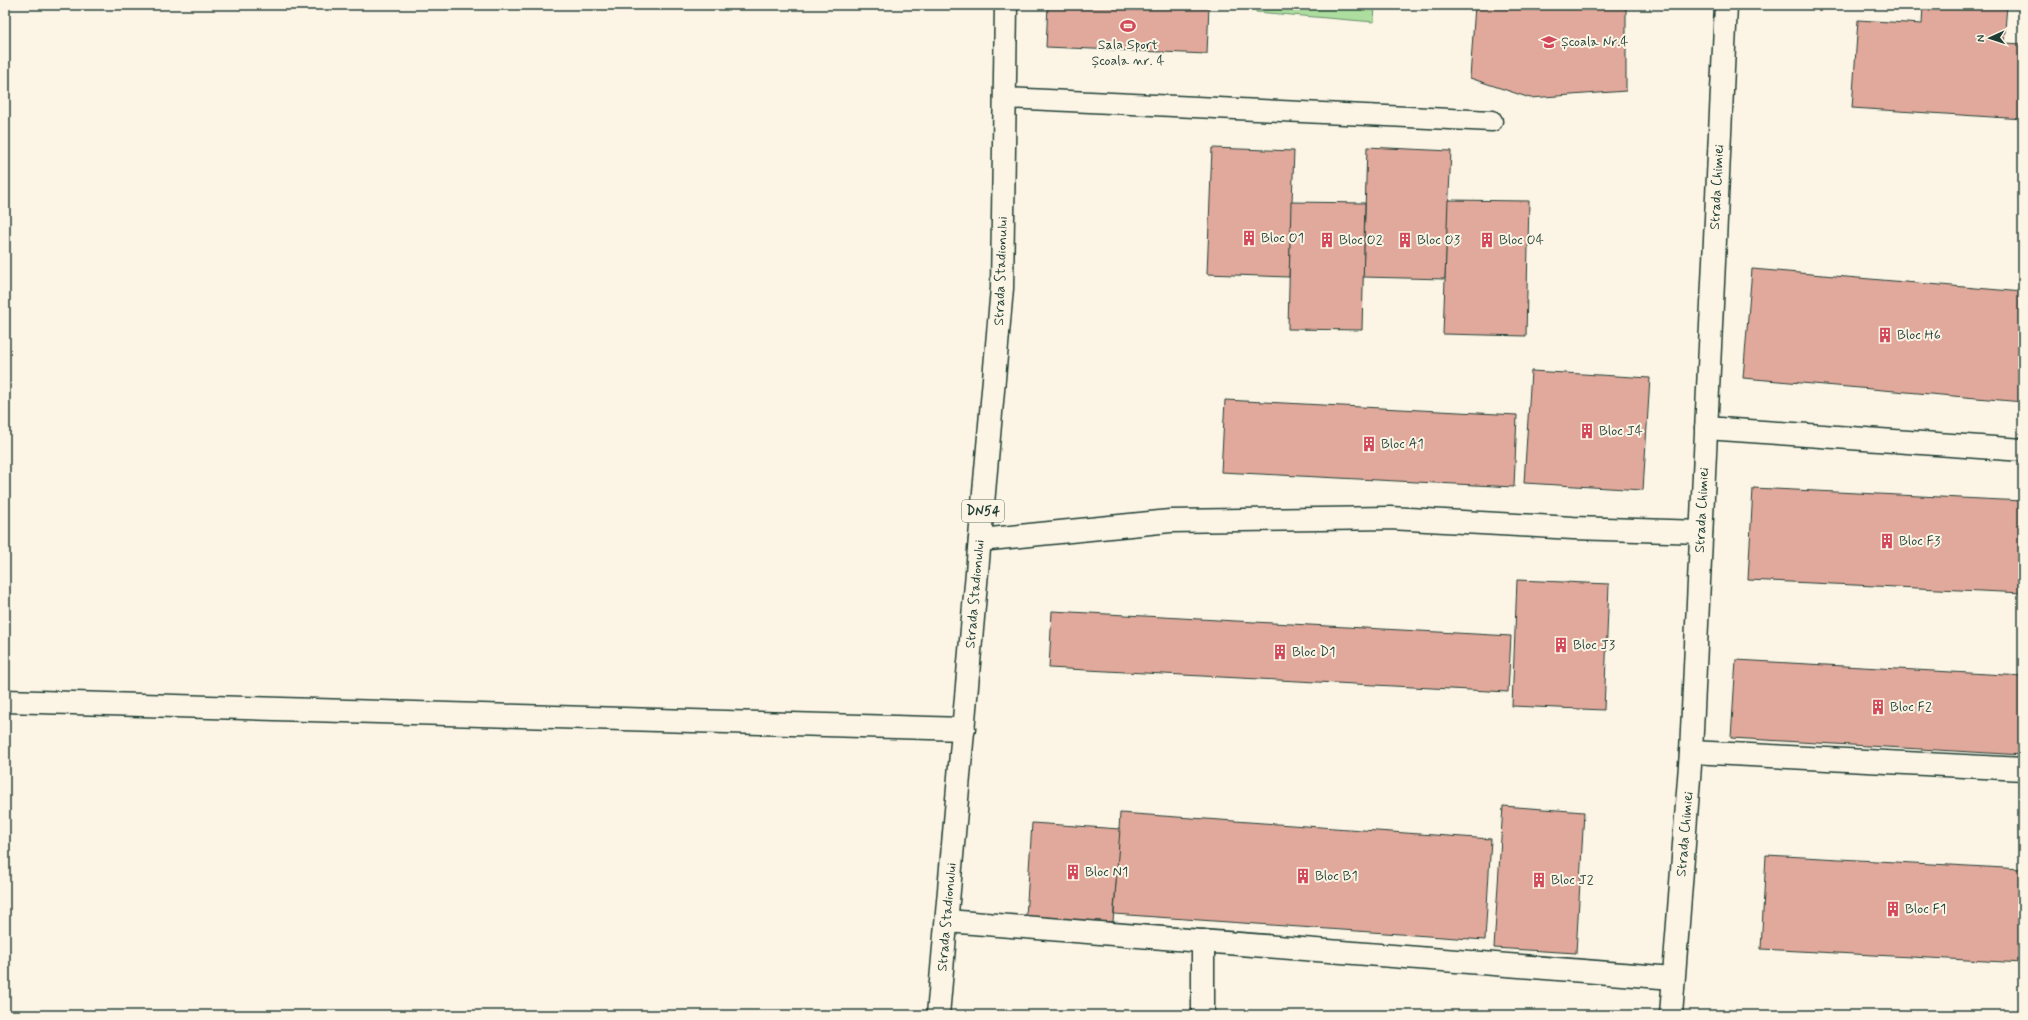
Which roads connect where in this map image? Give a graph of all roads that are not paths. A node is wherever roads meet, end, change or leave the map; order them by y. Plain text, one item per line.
1 (1006, 5) edge
2 (1726, 5) edge
3 (1004, 98) junction
4 (1492, 121) dead end
5 (1706, 428) junction
6 (2023, 450) edge
7 (1701, 532) junction
8 (980, 540) junction
9 (5, 701) edge
10 (964, 729) junction
11 (1691, 752) junction
12 (2023, 769) edge
13 (946, 921) junction
14 (1203, 941) junction
15 (1673, 978) junction
16 (938, 1015) edge
17 (1203, 1015) edge
18 (1671, 1015) edge

1 - 3 street, Strada Stadionului / DN54
2 - 5 street, Strada Chimiei
3 - 4 lane
3 - 8 street, Strada Stadionului / DN54
5 - 6 street
5 - 7 street, Strada Chimiei
7 - 8 street
7 - 11 street, Strada Chimiei
8 - 10 street, Strada Stadionului / DN54
9 - 10 street
10 - 13 street, Strada Stadionului / DN54
11 - 12 street
11 - 15 street, Strada Chimiei
13 - 14 street
13 - 16 street, Strada Stadionului / DN54
14 - 15 street
14 - 17 street
15 - 18 street, Strada Chimiei

